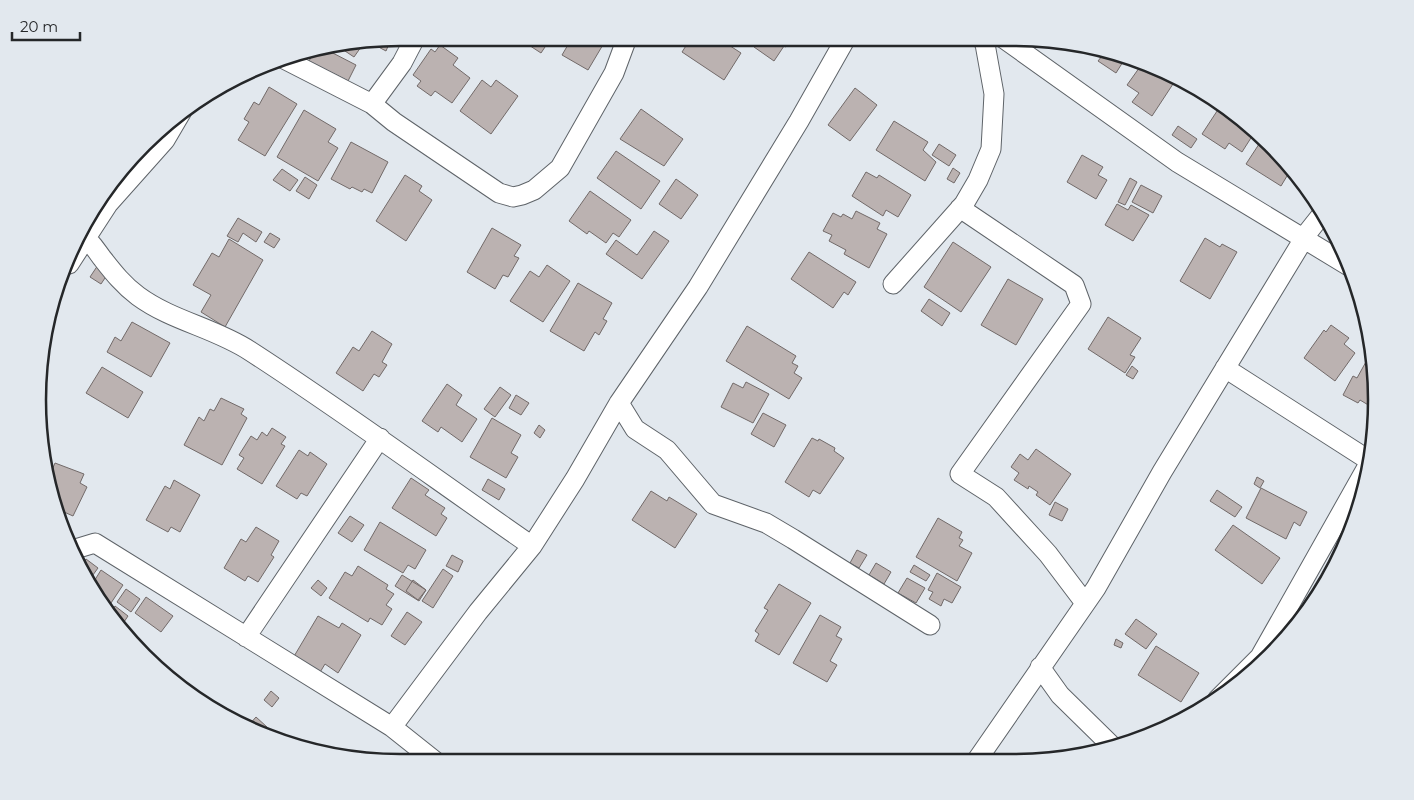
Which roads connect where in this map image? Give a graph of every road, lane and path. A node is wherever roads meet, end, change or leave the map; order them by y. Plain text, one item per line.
1 (411, 46) edge
2 (624, 46) edge
3 (841, 46) edge
4 (985, 46) edge
5 (1014, 46) edge
6 (292, 63) edge
7 (372, 104) junction
8 (170, 132) edge
9 (960, 208) junction
10 (1318, 220) edge
11 (95, 221) edge
12 (86, 238) edge
13 (1304, 239) junction
14 (1338, 260) edge
15 (893, 284) dead end
16 (1225, 368) junction
17 (619, 403) junction
18 (380, 438) junction
19 (1363, 457) edge
20 (1358, 485) edge
21 (532, 546) junction
22 (79, 548) edge
23 (1086, 603) junction
24 (930, 626) dead end
25 (246, 637) junction
26 (1271, 643) edge
27 (1040, 666) junction
28 (392, 727) junction
29 (1107, 742) edge
30 (426, 754) edge
31 (981, 754) edge

1 - 7 street
2 - 7 street
3 - 17 street
4 - 9 street
5 - 13 street
6 - 7 street
8 - 11 street
9 - 15 street
9 - 23 street
10 - 13 street
12 - 18 street
13 - 14 street
13 - 16 street
16 - 19 street
16 - 23 street
17 - 21 street
17 - 24 street
18 - 21 street
18 - 25 street
20 - 26 street
21 - 28 street
22 - 25 street
23 - 27 street
25 - 28 street
27 - 29 street
27 - 31 street
28 - 30 street

